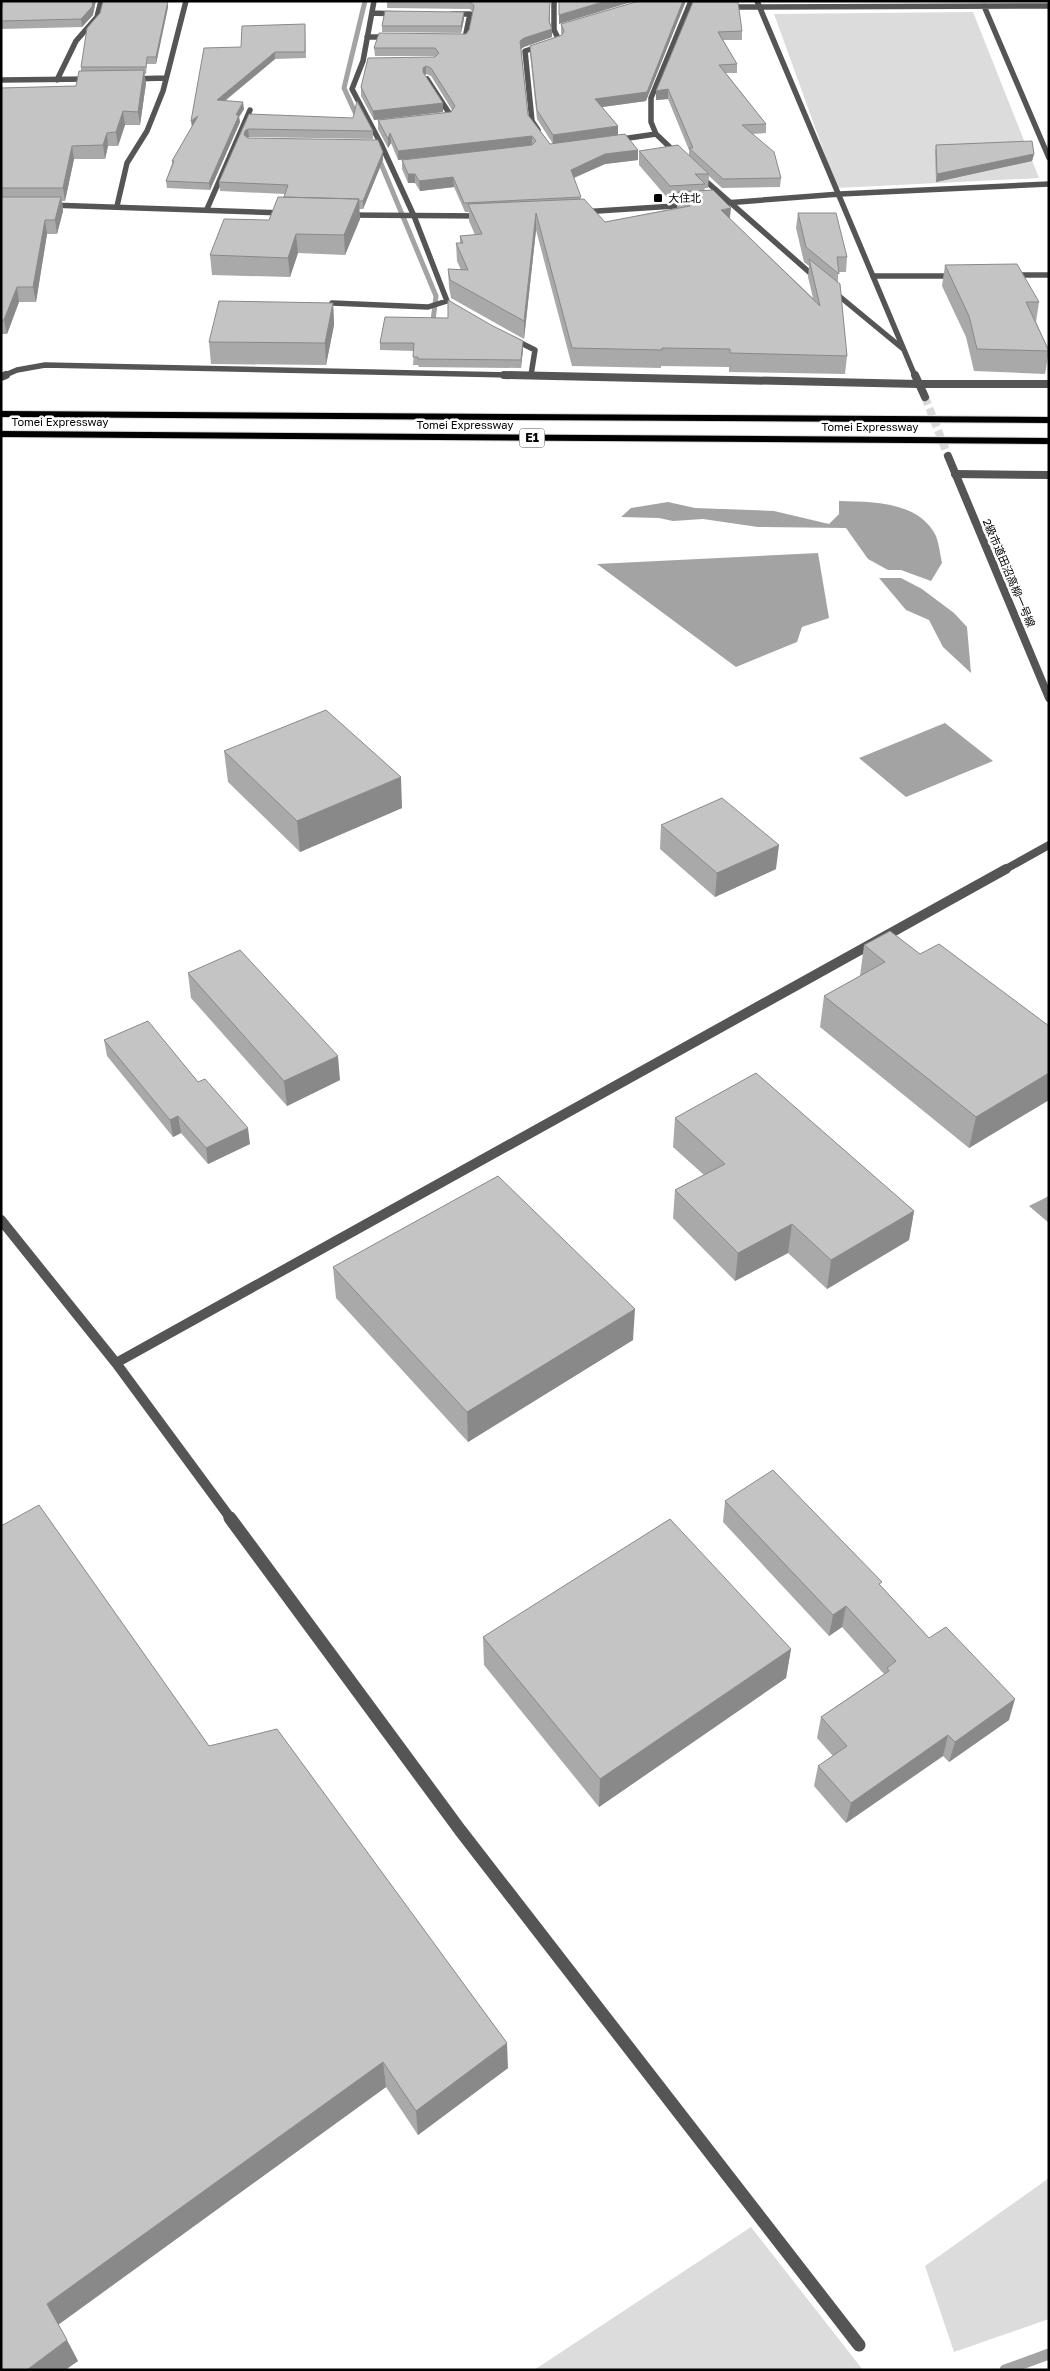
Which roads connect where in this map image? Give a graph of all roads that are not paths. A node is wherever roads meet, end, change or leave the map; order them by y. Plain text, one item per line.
1 (101, 1) edge
2 (186, 1) edge
3 (374, 1) edge
4 (554, 1) edge
5 (757, 1) edge
6 (691, 4) edge
7 (852, 4) edge
8 (700, 6) edge
9 (717, 6) edge
10 (984, 6) junction
11 (1049, 6) edge
12 (761, 8) junction
13 (372, 13) junction
14 (401, 14) edge
15 (440, 14) edge
16 (563, 28) edge
17 (556, 33) junction
18 (368, 37) junction
19 (397, 38) edge
20 (446, 38) edge
21 (363, 61) junction
22 (372, 61) edge
23 (165, 78) junction
24 (96, 79) edge
25 (125, 79) edge
26 (427, 79) edge
27 (1, 80) edge
28 (57, 80) junction
29 (250, 110) dead end
30 (433, 118) edge
31 (379, 124) edge
32 (370, 125) junction
33 (656, 134) junction
34 (541, 135) edge
35 (608, 141) edge
36 (362, 144) edge
37 (380, 144) junction
38 (1049, 158) edge
39 (682, 159) edge
40 (400, 165) edge
41 (391, 166) junction
42 (696, 172) edge
43 (1049, 184) edge
44 (840, 194) junction
45 (729, 203) junction
46 (40, 205) edge
47 (117, 206) junction
48 (207, 209) junction
49 (578, 212) edge
50 (289, 213) edge
51 (343, 215) edge
52 (414, 216) junction
53 (490, 216) edge
54 (1000, 275) edge
55 (1049, 275) edge
56 (873, 276) junction
57 (961, 276) edge
58 (822, 282) edge
59 (829, 288) edge
60 (447, 301) junction
61 (332, 303) edge
62 (455, 306) edge
63 (502, 333) edge
64 (902, 348) junction
65 (531, 375) junction
66 (1, 377) edge
67 (918, 384) junction
68 (1049, 384) edge
69 (925, 397) tunnel mouth
70 (1, 414) edge
71 (1049, 420) edge
72 (1, 434) edge
73 (1049, 441) edge
74 (948, 456) tunnel mouth
75 (955, 474) junction
76 (1049, 475) edge
77 (1049, 698) edge
78 (1049, 845) edge
79 (1, 1220) edge
80 (116, 1363) junction
81 (859, 2345) dead end

1 - 28 street
2 - 23 street
3 - 13 street
4 - 17 street
5 - 12 street
6 - 8 street
6 - 33 street
7 - 10 street
7 - 12 street
9 - 12 street
10 - 11 street
10 - 38 street
12 - 44 street
13 - 14 street
13 - 18 street
15 - 20 street
16 - 17 street
17 - 34 street
18 - 19 street
18 - 21 street
21 - 22 street
21 - 32 street
23 - 25 street
23 - 47 street
24 - 28 street
26 - 30 street
27 - 28 street
29 - 48 street
31 - 32 street
32 - 37 street
33 - 35 street
33 - 39 street
36 - 37 street
37 - 41 street
40 - 41 street
41 - 52 street
42 - 45 street
43 - 44 street
44 - 45 street
44 - 56 street
45 - 49 street
45 - 58 street
46 - 47 street
47 - 48 street
48 - 50 street
51 - 52 street
52 - 53 street
52 - 60 street
54 - 55 street
56 - 57 street
56 - 64 street
59 - 64 street
60 - 61 street
60 - 62 street
63 - 65 street
64 - 67 street
65 - 66 street
65 - 67 street
67 - 68 street
67 - 69 street
70 - 71 highway, Tomei Expressway / E1
72 - 73 highway, Tomei Expressway / E1
74 - 75 street, 2級市道田沼高柳一号線
75 - 76 street
75 - 77 street, 2級市道田沼高柳一号線
78 - 80 street
79 - 80 street
80 - 81 street

